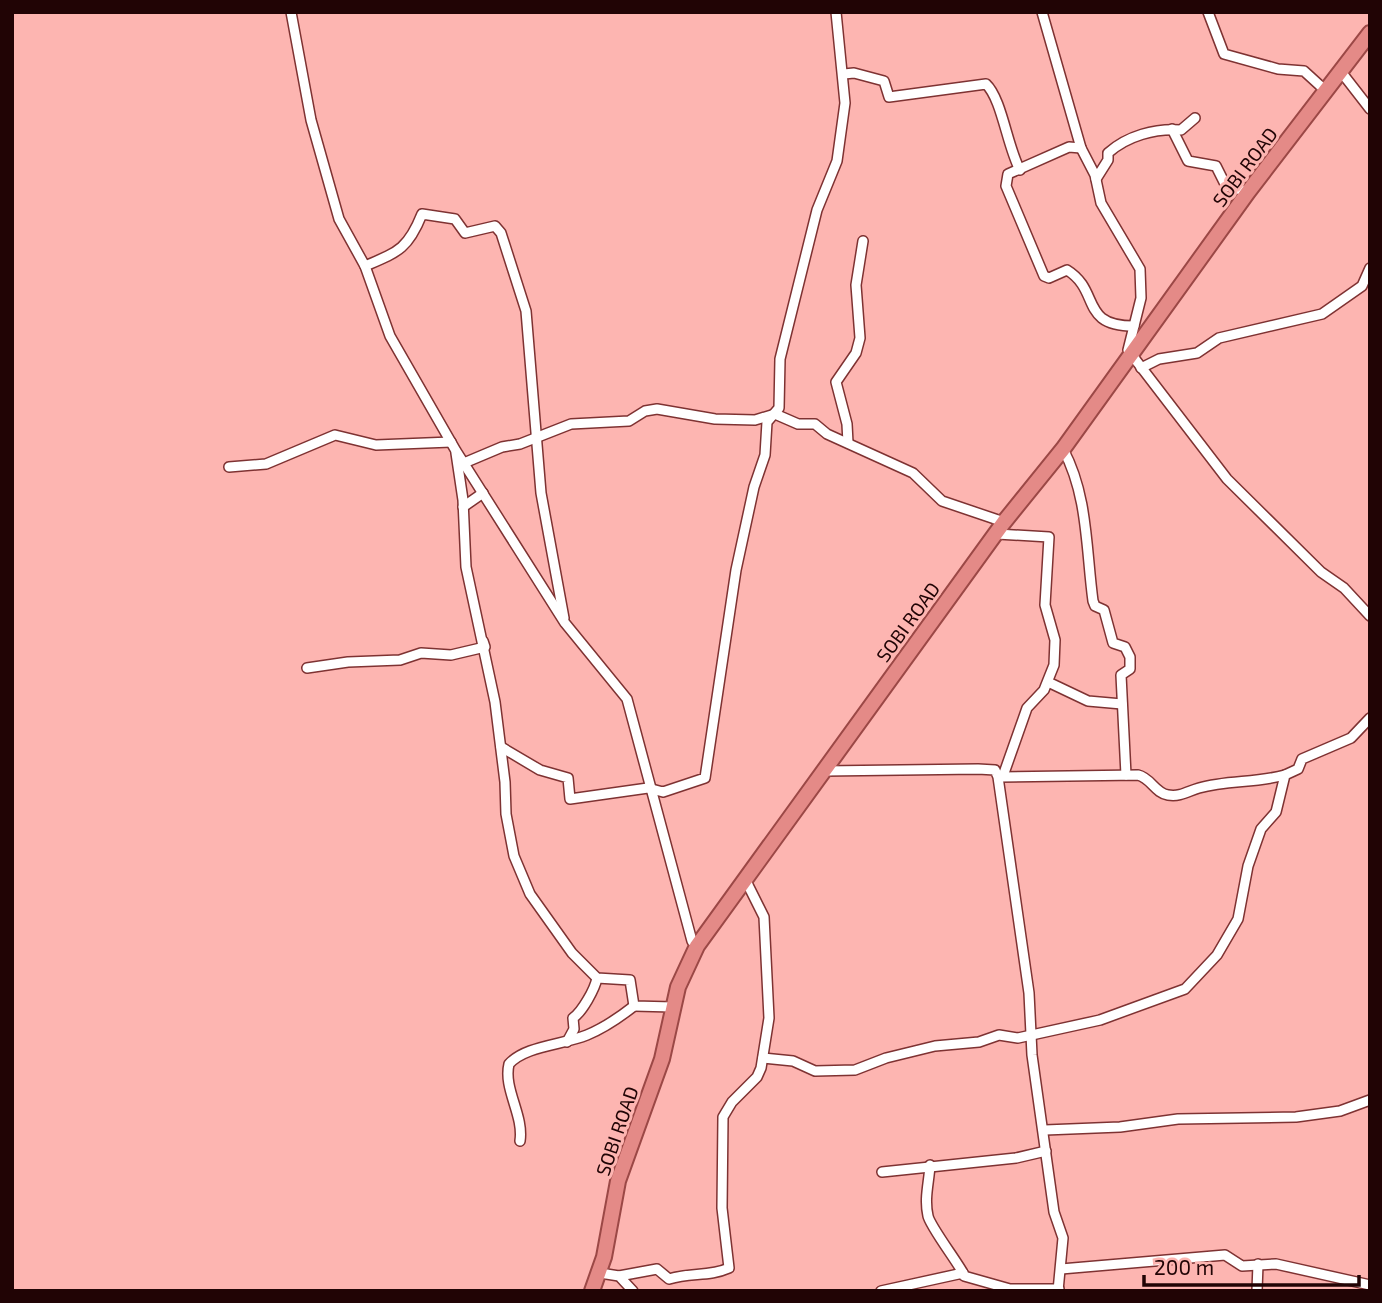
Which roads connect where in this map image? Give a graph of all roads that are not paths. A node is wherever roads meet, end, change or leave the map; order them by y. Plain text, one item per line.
1 (291, 12) edge
2 (836, 12) edge
3 (1042, 12) edge
4 (1208, 12) edge
5 (1370, 33) edge
6 (1342, 73) junction
7 (844, 74) junction
8 (1327, 92) junction
9 (1370, 109) edge
10 (1195, 118) dead end
11 (1172, 130) junction
12 (1081, 148) junction
13 (1020, 170) junction
14 (1096, 179) junction
15 (1248, 192) junction
16 (863, 241) dead end
17 (365, 266) junction
18 (1370, 268) edge
19 (1134, 326) junction
20 (1131, 355) junction
21 (1141, 368) junction
22 (775, 414) junction
23 (538, 435) junction
24 (450, 442) junction
25 (848, 443) junction
26 (1063, 449) junction
27 (456, 451) junction
28 (464, 463) junction
29 (229, 467) dead end
30 (483, 493) junction
31 (463, 508) junction
32 (1001, 528) junction
33 (1370, 616) edge
34 (565, 623) junction
35 (485, 647) junction
36 (307, 668) dead end
37 (1048, 682) junction
38 (1122, 704) junction
39 (1370, 718) edge
40 (501, 747) junction
41 (822, 771) junction
42 (1126, 775) junction
43 (1285, 775) junction
44 (1000, 776) junction
45 (652, 790) junction
46 (745, 879) junction
47 (697, 946) junction
48 (597, 978) junction
49 (634, 1006) junction
50 (673, 1007) junction
51 (1031, 1033) junction
52 (567, 1042) junction
53 (763, 1058) junction
54 (1370, 1100) edge
55 (1045, 1130) junction
56 (520, 1141) dead end
57 (1046, 1151) junction
58 (930, 1165) junction
59 (882, 1172) dead end
60 (1258, 1264) junction
61 (1061, 1269) junction
62 (600, 1273) junction
63 (963, 1273) junction
64 (619, 1276) junction
65 (1370, 1285) edge
66 (1058, 1290) edge
67 (592, 1291) edge
68 (633, 1291) edge
69 (881, 1291) edge
70 (1256, 1291) edge

1 - 17 street
2 - 7 street
3 - 12 street
4 - 8 street
5 - 6 highway, SOBI ROAD
6 - 8 highway, SOBI ROAD
6 - 9 street
7 - 13 street
7 - 22 street
8 - 15 highway, SOBI ROAD
10 - 11 street
11 - 14 street
11 - 15 street
12 - 13 street
12 - 14 street
13 - 19 street
14 - 19 street
15 - 20 highway, SOBI ROAD
16 - 25 street
17 - 23 street
17 - 24 street
18 - 21 street
19 - 20 street
20 - 21 street
20 - 26 highway, SOBI ROAD
21 - 33 street
22 - 23 street
22 - 25 street
22 - 45 street
23 - 28 street
23 - 34 street
24 - 27 street
24 - 29 street
25 - 32 street
26 - 32 highway, SOBI ROAD
26 - 38 street
27 - 28 street
27 - 31 street
28 - 30 street
30 - 31 street
30 - 34 street
31 - 35 street
32 - 37 street
32 - 41 highway, SOBI ROAD
34 - 45 street
35 - 36 street
35 - 40 street
37 - 38 street
37 - 44 street
38 - 42 street
39 - 43 street
40 - 45 street
40 - 48 street
41 - 44 street
41 - 46 highway, SOBI ROAD
42 - 43 street
42 - 44 street
43 - 51 street
44 - 51 street
45 - 47 street
46 - 47 highway, SOBI ROAD
46 - 53 street
47 - 50 highway, SOBI ROAD
48 - 49 street
48 - 52 street
49 - 50 street
49 - 52 street
50 - 62 highway, SOBI ROAD
51 - 53 street
51 - 55 street
52 - 56 street
53 - 64 street
54 - 55 street
55 - 57 street
57 - 58 street
57 - 61 street
58 - 59 street
58 - 63 street
60 - 61 street
60 - 65 street
60 - 70 street
61 - 66 street
62 - 64 street
62 - 67 highway, SOBI ROAD
63 - 66 street
63 - 69 street
64 - 68 street

